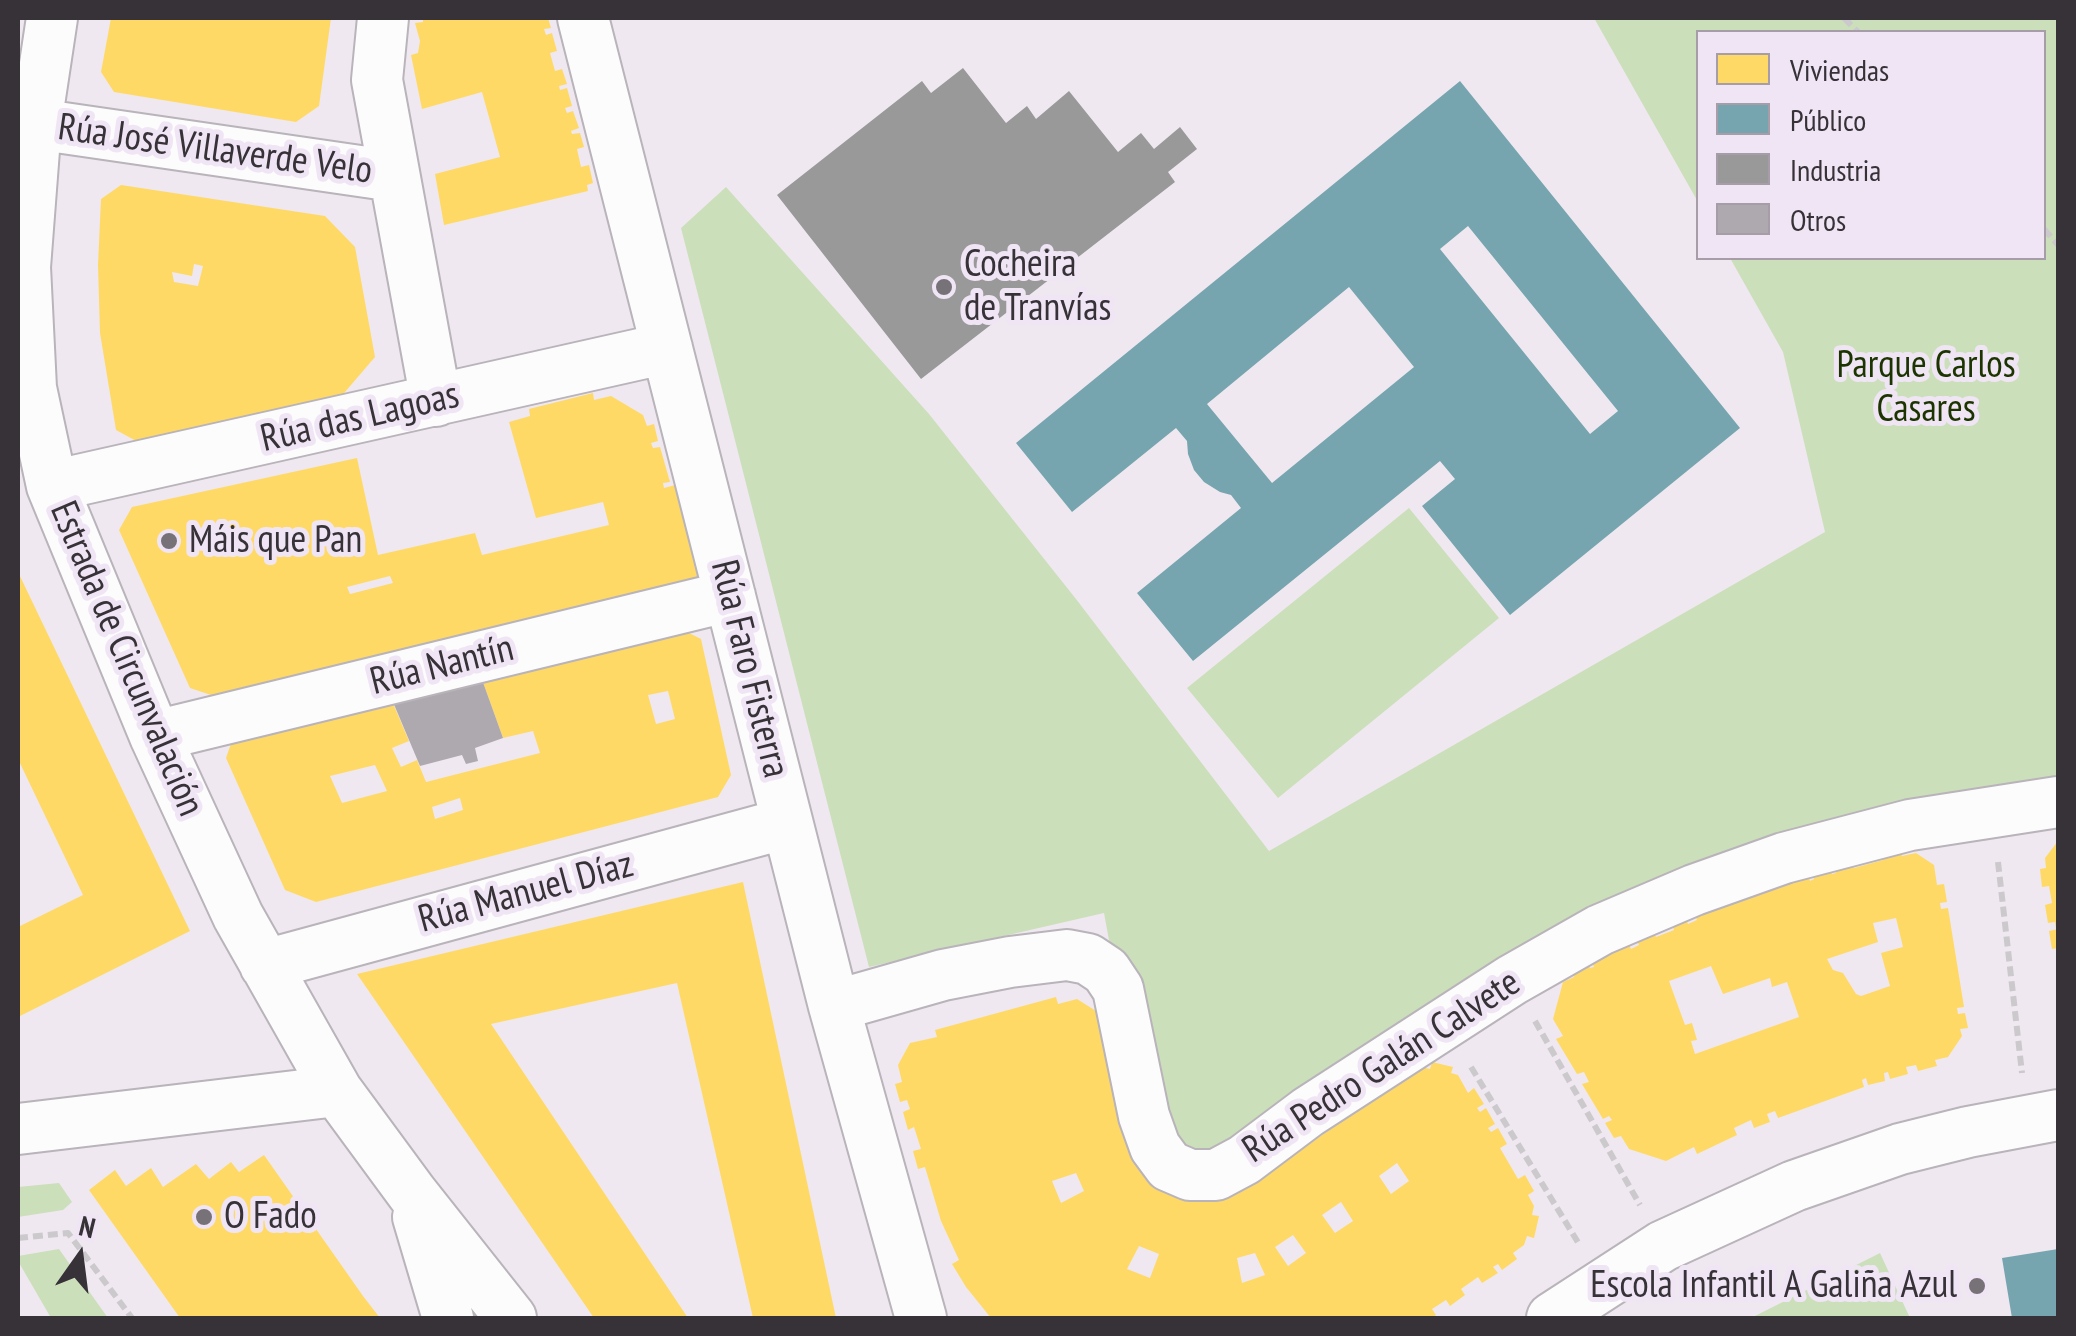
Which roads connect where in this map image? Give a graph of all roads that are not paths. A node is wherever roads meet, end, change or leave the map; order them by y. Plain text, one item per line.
1 (52, 18) edge
2 (383, 18) edge
3 (584, 18) edge
4 (36, 124) junction
5 (394, 176) junction
6 (667, 348) junction
7 (436, 401) junction
8 (52, 486) junction
9 (730, 596) junction
10 (155, 736) junction
11 (2058, 802) edge
12 (787, 823) junction
13 (265, 964) junction
14 (834, 1006) junction
15 (337, 1091) junction
16 (2043, 1118) edge
17 (18, 1129) edge
18 (412, 1193) junction
19 (448, 1318) edge
20 (512, 1318) edge
21 (921, 1318) edge
22 (1552, 1318) edge

1 - 4 street, Estrada de Circunvalación
2 - 5 street
3 - 6 street, Rúa Faro Fisterra
4 - 5 street, Rúa José Villaverde Velo
4 - 8 street, Estrada de Circunvalación
5 - 7 street
6 - 7 street, Rúa das Lagoas
6 - 9 street, Rúa Faro Fisterra
7 - 8 street, Rúa das Lagoas
8 - 10 street, Estrada de Circunvalación
9 - 10 street, Rúa Nantín
9 - 12 street, Rúa Faro Fisterra
10 - 13 street, Estrada de Circunvalación
11 - 14 street, Rúa Pedro Galán Calvete
12 - 13 street, Rúa Manuel Díaz
12 - 14 street, Rúa Faro Fisterra
13 - 15 street, Estrada de Circunvalación
14 - 21 street, Rúa Faro Fisterra
15 - 17 street
15 - 18 street, Estrada de Circunvalación
16 - 22 street
18 - 19 street
18 - 20 street, Estrada de Circunvalación

